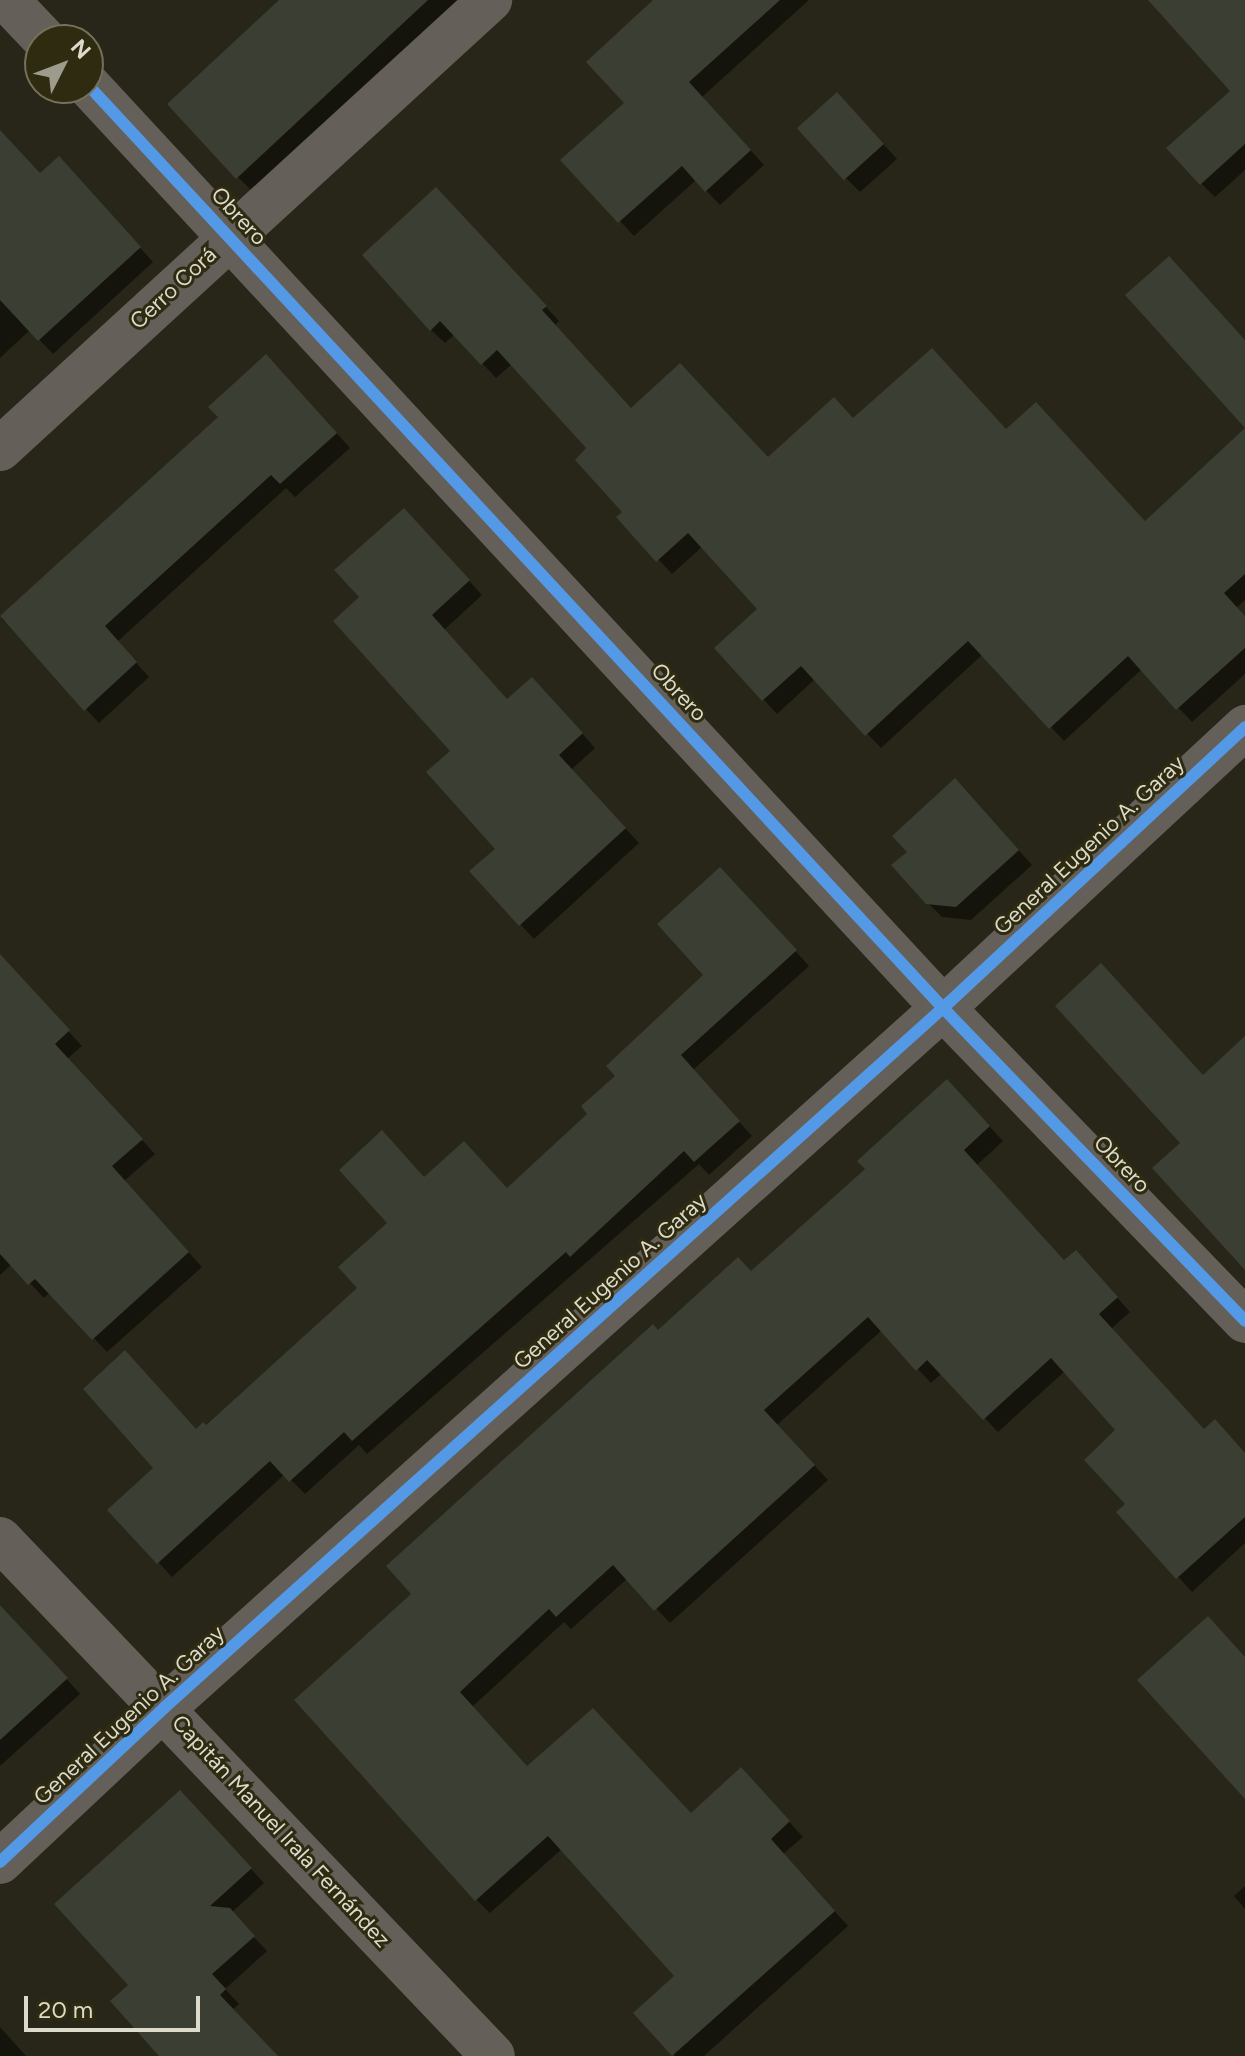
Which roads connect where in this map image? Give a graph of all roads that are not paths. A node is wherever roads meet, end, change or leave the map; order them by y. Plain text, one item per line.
1 (7, 0) edge
2 (490, 0) edge
3 (30, 24) edge
4 (104, 102) edge
5 (230, 235) junction
6 (0, 449) edge
7 (1245, 727) edge
8 (943, 1008) junction
9 (1245, 1321) edge
10 (0, 1539) edge
11 (165, 1707) junction
12 (0, 1862) edge
13 (493, 2056) edge

1 - 3 street
2 - 5 street, Cerro Corá
4 - 5 street, Obrero
5 - 6 street, Cerro Corá
5 - 8 street, Obrero
7 - 8 street, General Eugenio A. Garay
8 - 9 street, Obrero
8 - 11 street, General Eugenio A. Garay
10 - 11 street, Capitán Manuel Irala Fernández
11 - 12 street, General Eugenio A. Garay
11 - 13 street, Capitán Manuel Irala Fernández

